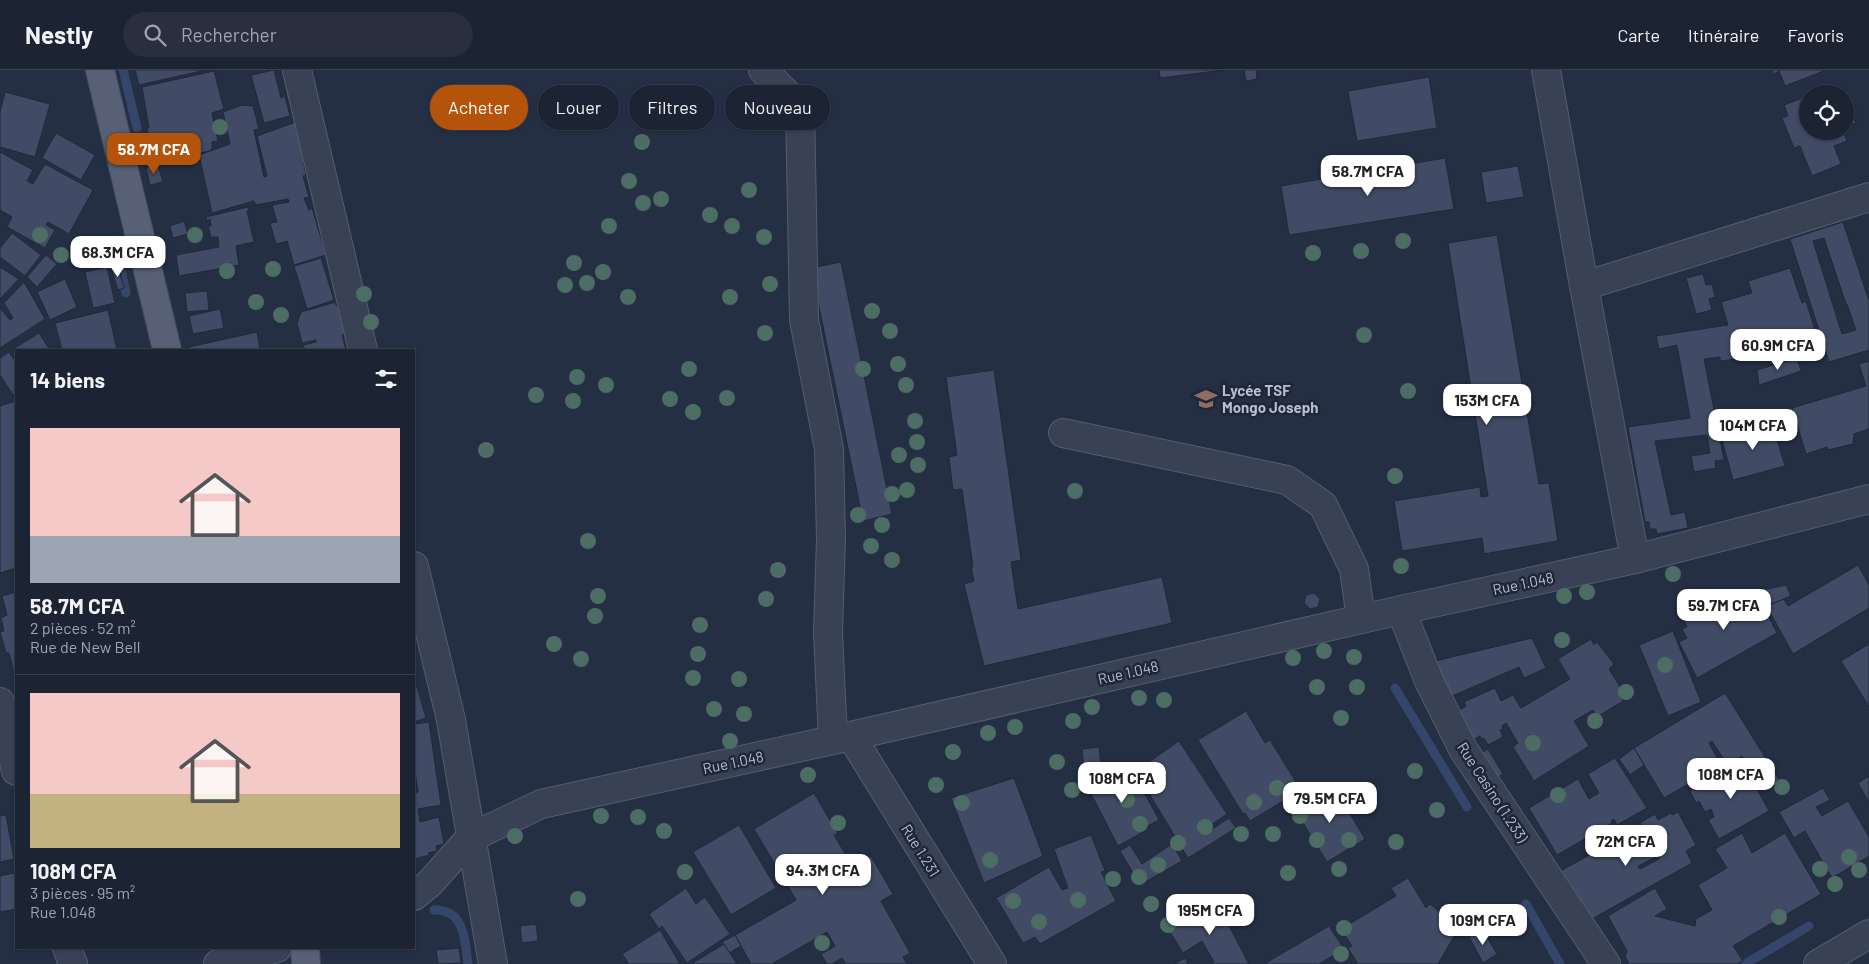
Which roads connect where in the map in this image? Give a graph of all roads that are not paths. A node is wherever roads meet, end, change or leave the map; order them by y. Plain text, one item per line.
1 (100, 70) edge
2 (297, 70) edge
3 (763, 70) edge
4 (1546, 70) edge
5 (1869, 198) edge
6 (1584, 286) junction
7 (167, 349) edge
8 (364, 349) edge
9 (1063, 433) dead end
10 (1869, 499) edge
11 (1635, 559) junction
12 (415, 570) edge
13 (1401, 610) junction
14 (1361, 619) junction
15 (0, 702) edge
16 (842, 738) junction
17 (15, 767) edge
18 (470, 838) junction
19 (415, 895) edge
20 (1869, 934) edge
21 (67, 949) edge
22 (273, 949) edge
23 (306, 949) edge
24 (74, 964) edge
25 (218, 964) edge
26 (306, 964) edge
27 (492, 964) edge
28 (992, 964) edge
29 (1606, 964) edge
30 (1818, 964) edge

1 - 7 main road
2 - 8 street
3 - 16 street
4 - 6 street
5 - 6 street
6 - 11 street
9 - 14 street
10 - 11 street, Rue 1.048
11 - 13 street, Rue 1.048
12 - 18 street
13 - 14 street, Rue 1.048
13 - 29 street, Rue Casino (1.233)
14 - 16 street, Rue 1.048
15 - 17 street
16 - 18 street, Rue 1.048
16 - 28 street, Rue 1.231
18 - 19 street, Rue 1.048
18 - 27 street
20 - 30 street
21 - 24 street
22 - 25 street
23 - 26 main road

